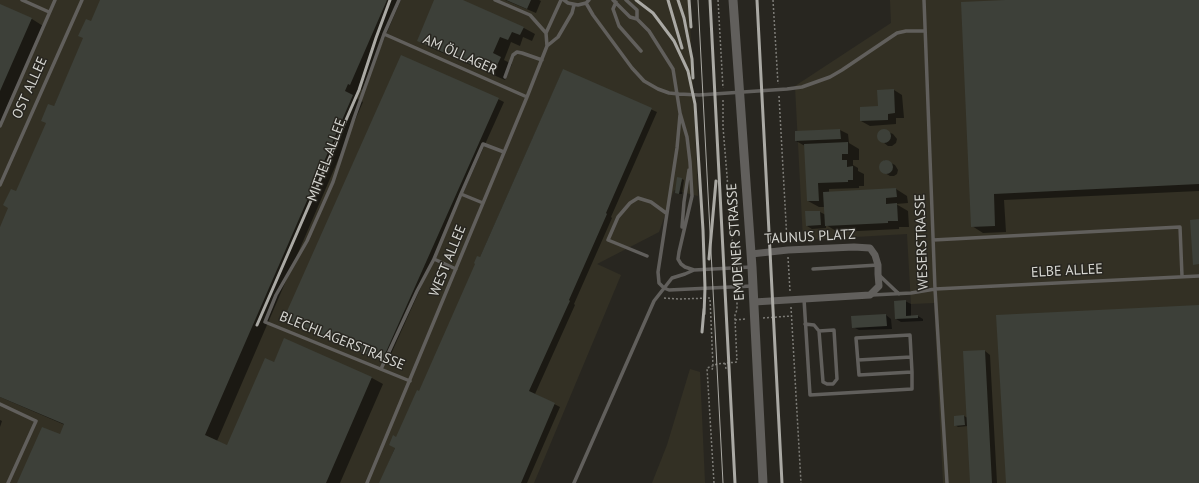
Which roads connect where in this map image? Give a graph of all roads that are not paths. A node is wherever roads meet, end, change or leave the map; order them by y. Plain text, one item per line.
1 (22, 0) edge
2 (55, 0) edge
3 (82, 0) edge
4 (399, 0) edge
5 (495, 0) edge
6 (563, 0) edge
7 (626, 0) edge
8 (733, 0) edge
9 (924, 0) edge
10 (588, 1) edge
11 (615, 1) edge
12 (574, 5) junction
13 (50, 12) junction
14 (637, 19) junction
15 (924, 30) junction
16 (546, 33) junction
17 (384, 34) junction
18 (547, 46) junction
19 (641, 51) dead end
20 (542, 60) junction
21 (505, 77) dead end
22 (527, 97) junction
23 (680, 113) junction
24 (0, 126) edge
25 (504, 152) junction
26 (690, 162) junction
27 (0, 185) edge
28 (461, 194) junction
29 (483, 203) junction
30 (666, 213) junction
31 (681, 238) junction
32 (933, 240) junction
33 (751, 254) junction
34 (647, 256) dead end
35 (434, 259) junction
36 (878, 265) junction
37 (752, 267) junction
38 (456, 268) junction
39 (812, 269) dead end
40 (694, 270) junction
41 (878, 274) junction
42 (1182, 276) junction
43 (1199, 276) edge
44 (753, 286) junction
45 (664, 288) junction
46 (935, 289) junction
47 (900, 294) junction
48 (870, 295) junction
49 (804, 299) junction
50 (754, 302) junction
51 (265, 322) joint
52 (805, 324) junction
53 (819, 331) junction
54 (911, 357) junction
55 (858, 360) junction
56 (381, 369) junction
57 (912, 372) junction
58 (410, 381) junction
59 (0, 404) edge
60 (8, 483) edge
61 (367, 483) edge
62 (574, 483) edge
63 (763, 483) edge
64 (947, 483) edge

1 - 13 lane
2 - 13 lane, OST ALLEE
3 - 27 lane, OST ALLEE
4 - 17 lane, MITTEL ALLEE
5 - 16 lane
6 - 12 lane
6 - 16 lane, WEST ALLEE
7 - 14 lane
8 - 33 street, EMDENER STRASSE
9 - 15 lane, WESERSTRASSE
10 - 12 lane
10 - 15 lane
11 - 14 lane
11 - 19 lane
12 - 18 lane, WEST ALLEE
13 - 24 lane, OST ALLEE
14 - 23 lane
15 - 32 lane, WESERSTRASSE
16 - 18 lane, WEST ALLEE
17 - 22 lane, AM ÖLLAGER
17 - 51 lane, MITTEL ALLEE
18 - 20 lane, WEST ALLEE
20 - 21 lane
20 - 22 lane, WEST ALLEE
22 - 25 lane, WEST ALLEE
23 - 26 lane
23 - 30 lane
25 - 28 lane
25 - 29 lane, WEST ALLEE
26 - 31 lane
26 - 31 lane
28 - 29 lane
28 - 35 lane
29 - 38 lane, WEST ALLEE
30 - 34 lane
30 - 45 lane
31 - 40 lane
32 - 42 lane
32 - 46 lane, WESERSTRASSE
33 - 36 street, TAUNUS PLATZ
33 - 37 street, EMDENER STRASSE
35 - 38 lane
35 - 56 lane
36 - 39 lane
36 - 41 street, TAUNUS PLATZ
37 - 40 lane
37 - 44 street, EMDENER STRASSE
38 - 58 lane, WEST ALLEE
40 - 45 lane
41 - 47 lane
41 - 48 street, TAUNUS PLATZ
42 - 43 lane, ELBE ALLEE
42 - 46 lane, ELBE ALLEE
44 - 45 lane
44 - 50 street, EMDENER STRASSE
45 - 62 lane
46 - 47 lane, ELBE ALLEE
46 - 64 lane, WESERSTRASSE
47 - 48 lane, ELBE ALLEE
48 - 49 street
49 - 50 street
49 - 52 lane
50 - 63 street, EMDENER STRASSE
51 - 56 lane, BLECHLAGERSTRASSE
52 - 53 lane
52 - 57 lane
53 - 53 lane
54 - 55 lane
54 - 55 lane
54 - 57 lane
55 - 57 lane
56 - 58 lane, BLECHLAGERSTRASSE
58 - 61 lane, WEST ALLEE
59 - 60 lane

